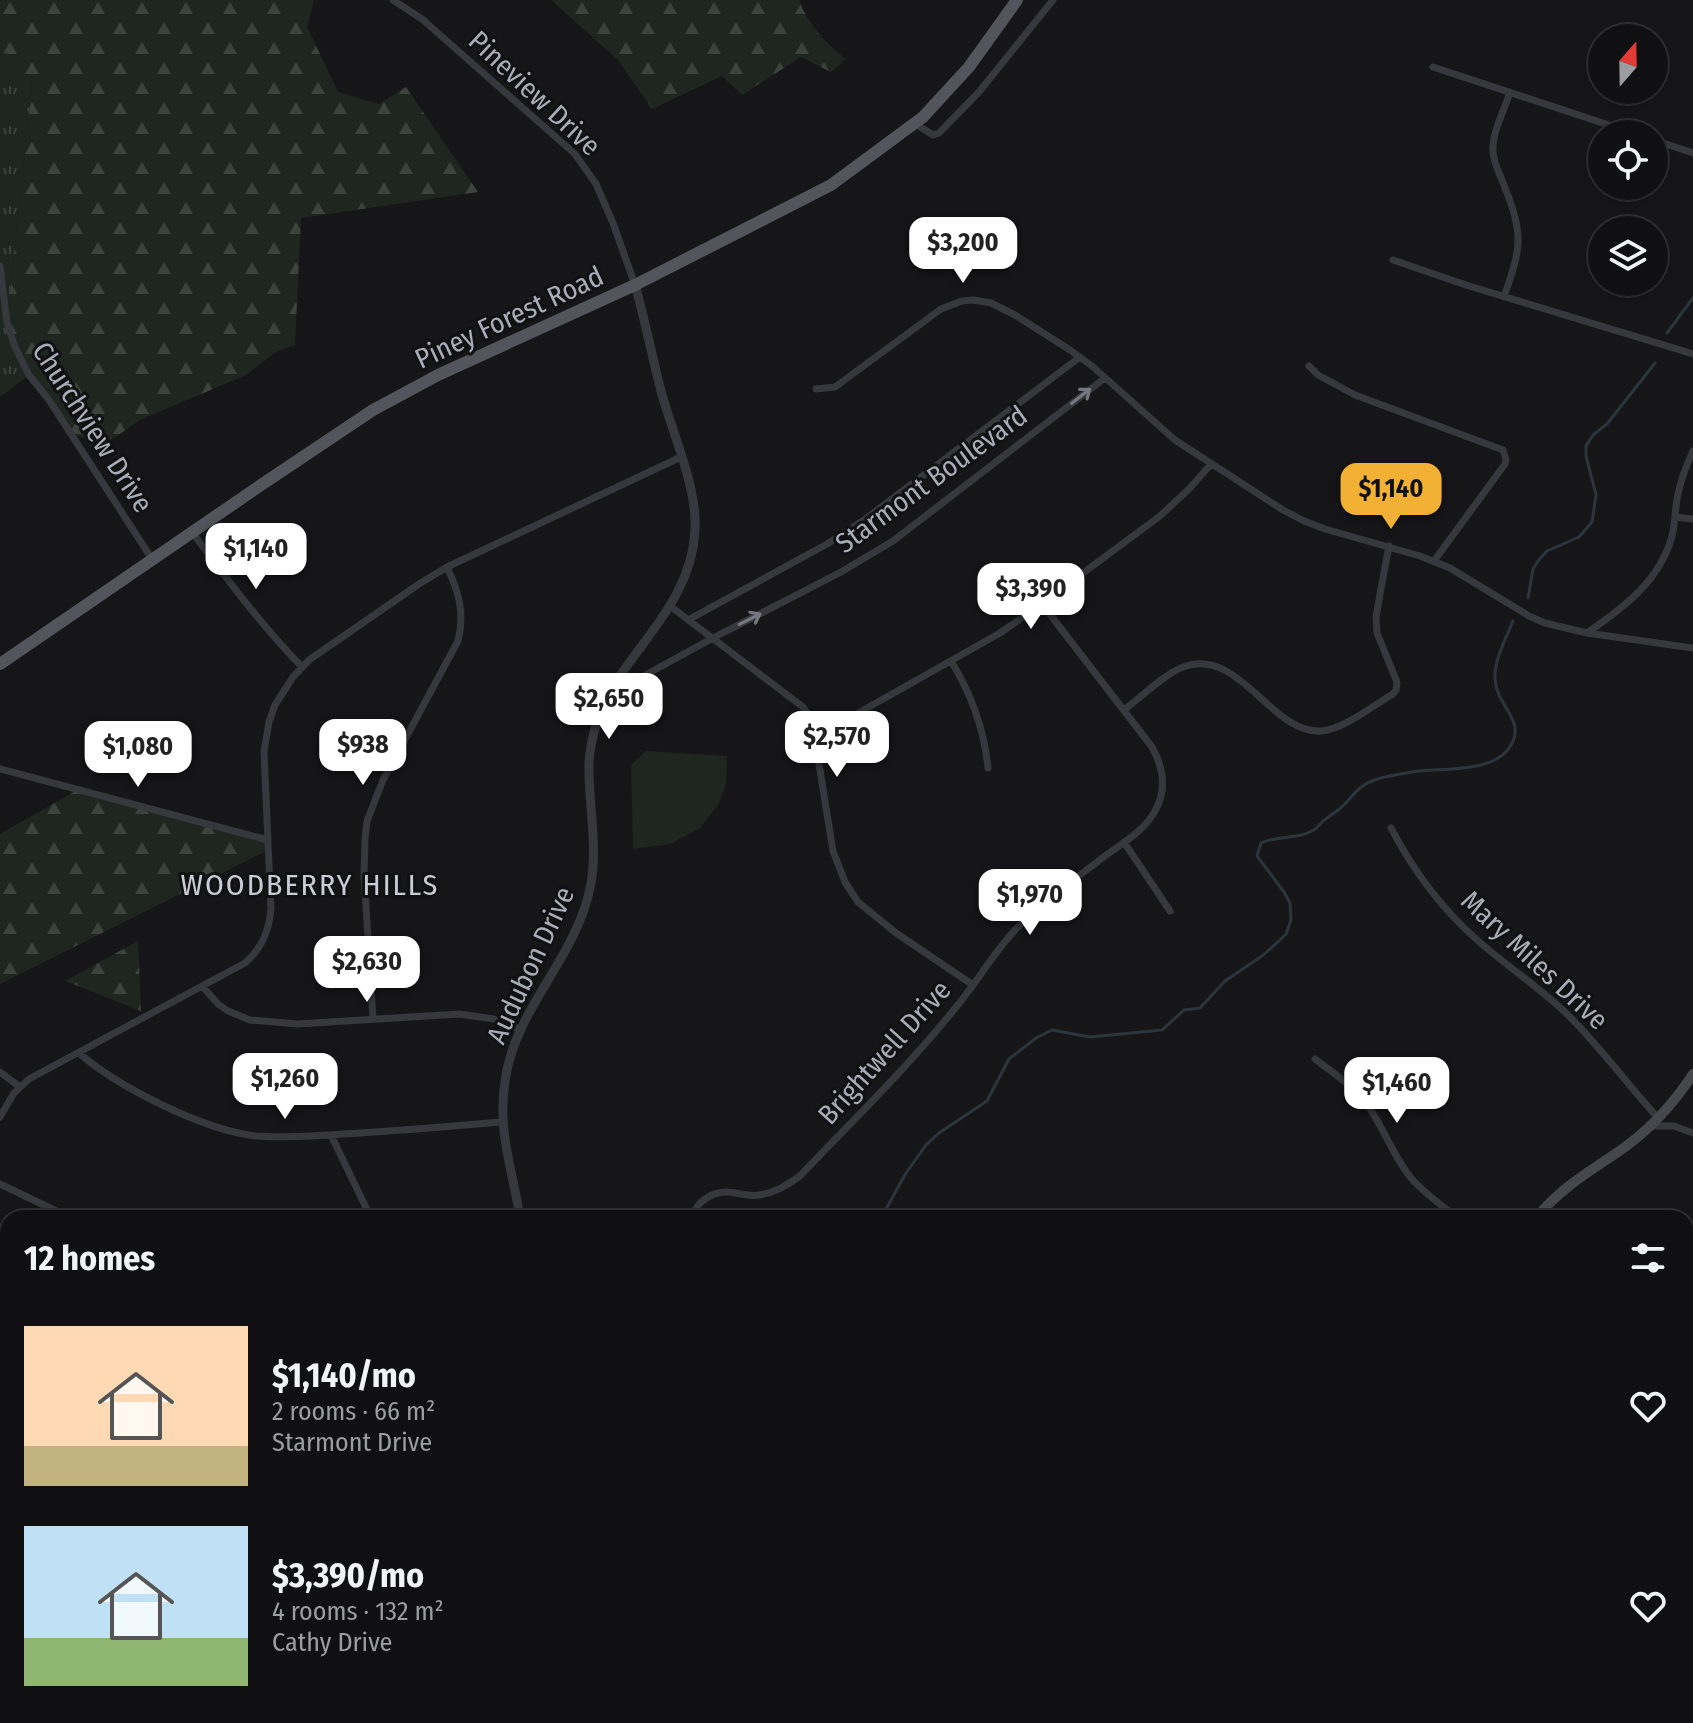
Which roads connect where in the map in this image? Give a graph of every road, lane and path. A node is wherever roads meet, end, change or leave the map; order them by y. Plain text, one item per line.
1 (393, 0) edge
2 (1017, 0) edge
3 (1050, 1) edge
4 (1433, 67) dead end
5 (1510, 92) junction
6 (1594, 120) edge
7 (914, 123) junction
8 (1668, 145) edge
9 (1693, 153) edge
10 (1393, 260) dead end
11 (0, 266) edge
12 (635, 285) junction
13 (1504, 297) junction
14 (1693, 354) edge
15 (1080, 357) junction
16 (1309, 366) dead end
17 (1105, 378) junction
18 (816, 389) dead end
19 (1693, 451) edge
20 (681, 457) junction
21 (1211, 464) junction
22 (1675, 517) junction
23 (1693, 519) edge
24 (192, 532) junction
25 (1389, 546) junction
26 (152, 559) junction
27 (1434, 561) junction
28 (447, 567) junction
29 (1042, 604) junction
30 (670, 606) junction
31 (688, 620) junction
32 (1587, 633) junction
33 (713, 638) junction
34 (1693, 648) edge
35 (951, 661) junction
36 (0, 664) edge
37 (302, 667) junction
38 (607, 696) junction
39 (1124, 710) junction
40 (812, 721) junction
41 (988, 768) dead end
42 (0, 769) edge
43 (1391, 828) dead end
44 (268, 840) junction
45 (1124, 842) junction
46 (1170, 911) dead end
47 (973, 985) junction
48 (203, 987) junction
49 (373, 1019) junction
50 (521, 1030) junction
51 (79, 1053) junction
52 (1315, 1059) dead end
53 (0, 1072) edge
54 (1693, 1074) edge
55 (20, 1087) junction
56 (0, 1117) edge
57 (502, 1122) junction
58 (1654, 1122) junction
59 (1693, 1133) edge
60 (331, 1135) junction
61 (0, 1184) edge
62 (54, 1210) edge
63 (367, 1210) edge
64 (518, 1210) edge
65 (694, 1210) edge
66 (1448, 1210) edge
67 (1544, 1210) edge

1 - 12 street, Pineview Drive
2 - 7 main road, Piney Forest Road
3 - 7 street
4 - 5 street
5 - 6 street
5 - 13 street
7 - 12 main road, Piney Forest Road
8 - 9 street
10 - 13 street
11 - 26 street, Churchview Drive
12 - 20 street, Audubon Drive
12 - 24 main road, Piney Forest Road
13 - 14 street
15 - 17 street
15 - 18 street
15 - 31 street, Starmont Boulevard
16 - 27 street
17 - 21 street
33 -> 17 street, Starmont Boulevard
19 - 22 street
20 - 28 street
20 - 30 street, Audubon Drive
21 - 25 street
21 - 29 street
22 - 23 street
22 - 32 street
24 - 26 main road, Piney Forest Road
24 - 37 street
25 - 27 street
25 - 39 street
26 - 36 main road, Piney Forest Road
27 - 32 street
28 - 37 street
28 - 49 street
29 - 35 street
29 - 39 street, Brightwell Drive
30 - 31 street
30 - 38 street, Audubon Drive
31 - 33 street
32 - 34 street
33 - 38 street, Starmont Boulevard
33 - 40 street
35 - 40 street
35 - 41 street
37 - 44 street
38 - 50 street, Audubon Drive
39 - 45 street, Brightwell Drive
40 - 47 street
42 - 44 street
43 - 58 street, Mary Miles Drive
44 - 48 street
45 - 46 street
45 - 47 street, Brightwell Drive
47 - 65 street, Brightwell Drive
48 - 49 street
48 - 51 street
49 - 50 street
50 - 57 street, Audubon Drive
51 - 55 street
51 - 60 street
52 - 66 street
53 - 55 street
54 - 58 main road
55 - 56 street
57 - 60 street
57 - 64 street, Audubon Drive
58 - 59 street
58 - 67 main road
60 - 63 street
61 - 62 street

